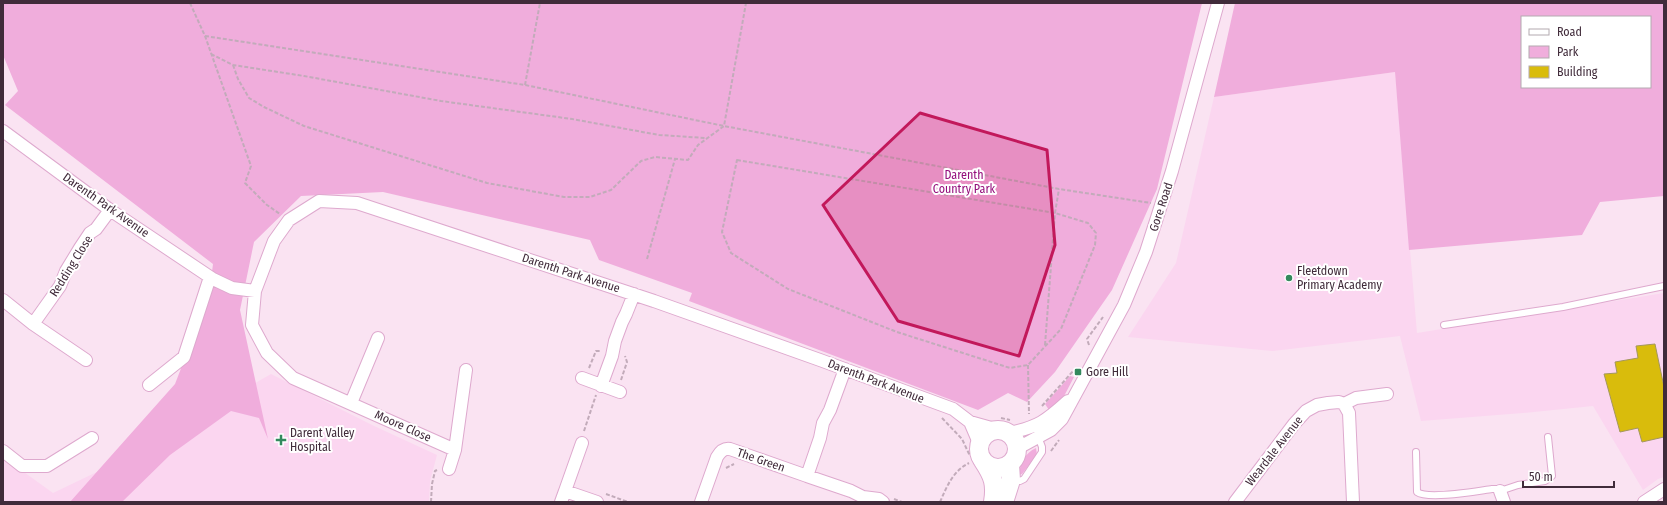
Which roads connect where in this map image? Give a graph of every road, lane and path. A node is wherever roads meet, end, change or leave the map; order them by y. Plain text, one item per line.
1 (190, 3) edge
2 (540, 3) edge
3 (746, 3) edge
4 (1218, 3) edge
5 (205, 36) junction
6 (211, 54) junction
7 (234, 66) junction
8 (525, 85) junction
9 (724, 126) junction
10 (5, 137) edge
11 (707, 138) junction
12 (676, 159) junction
13 (1059, 189) junction
14 (1120, 199) dead end
15 (110, 210) junction
16 (1055, 213) junction
17 (289, 220) junction
18 (647, 259) dead end
19 (210, 277) junction
20 (1664, 286) edge
21 (255, 291) junction
22 (634, 294) junction
23 (3, 300) edge
24 (1105, 314) dead end
25 (33, 324) junction
26 (1444, 325) dead end
27 (378, 338) dead end
28 (1045, 346) junction
29 (1086, 350) dead end
30 (86, 360) dead end
31 (1028, 365) junction
32 (1075, 368) dead end
33 (844, 369) junction
34 (466, 370) dead end
35 (582, 378) dead end
36 (149, 385) dead end
37 (601, 386) junction
38 (620, 392) dead end
39 (1387, 394) dead end
40 (1072, 398) junction
41 (351, 403) junction
42 (1344, 404) junction
43 (1042, 406) dead end
44 (939, 416) dead end
45 (1029, 418) dead end
46 (970, 422) junction
47 (1002, 431) junction
48 (1548, 437) dead end
49 (92, 438) dead end
50 (1038, 438) junction
51 (582, 443) dead end
52 (979, 443) junction
53 (1018, 448) junction
54 (455, 450) junction
55 (3, 451) edge
56 (1416, 452) dead end
57 (976, 462) junction
58 (737, 463) dead end
59 (448, 468) joint
60 (722, 470) dead end
61 (1010, 472) junction
62 (807, 476) junction
63 (1659, 495) edge
64 (563, 497) edge
65 (1502, 497) edge
66 (432, 502) edge
67 (597, 502) edge
68 (701, 502) edge
69 (883, 502) edge
70 (940, 502) edge
71 (993, 502) edge
72 (1004, 502) edge
73 (1235, 502) edge
74 (1353, 502) edge
75 (1644, 502) edge

1 - 5 path
2 - 8 path
3 - 9 path
4 - 40 street, Gore Road
5 - 6 path
5 - 8 path
6 - 7 path
6 - 17 path
7 - 11 path
7 - 12 path
8 - 9 path
9 - 11 path
9 - 13 path
10 - 15 street, Darenth Park Avenue
11 - 12 path
12 - 18 path
13 - 14 path
13 - 16 path
15 - 19 street, Darenth Park Avenue
15 - 25 street, Redding Close
16 - 28 path
16 - 28 path
16 - 31 path
17 - 21 street, Darenth Park Avenue
17 - 22 street, Darenth Park Avenue
19 - 21 street, Darenth Park Avenue
19 - 36 street
20 - 26 lane
21 - 41 street, Moore Close
22 - 33 street, Darenth Park Avenue
22 - 37 street
23 - 25 street
24 - 29 path
25 - 30 street
27 - 41 street
28 - 31 path
31 - 45 path
32 - 43 path
33 - 46 street, Darenth Park Avenue
33 - 62 street
34 - 54 street
35 - 37 street
37 - 38 street
39 - 42 street, Weardale Avenue
40 - 47 street, Gore Road
40 - 50 street, Gore Road
41 - 54 street, Moore Close
42 - 73 street, Weardale Avenue
42 - 74 street
44 - 57 path
46 - 47 street, Darenth Park Avenue
46 - 52 street, Darenth Park Avenue
47 - 52 street
47 - 53 street
48 - 65 lane
49 - 55 street
50 - 53 street, Gore Road
50 - 61 lane
51 - 64 street
52 - 57 street
53 - 61 street
54 - 59 street
56 - 65 lane
57 - 61 street
57 - 70 path
57 - 71 street
58 - 60 path
59 - 66 path
61 - 72 street
62 - 68 street, The Green
62 - 69 street, The Green
63 - 75 street
64 - 67 street

